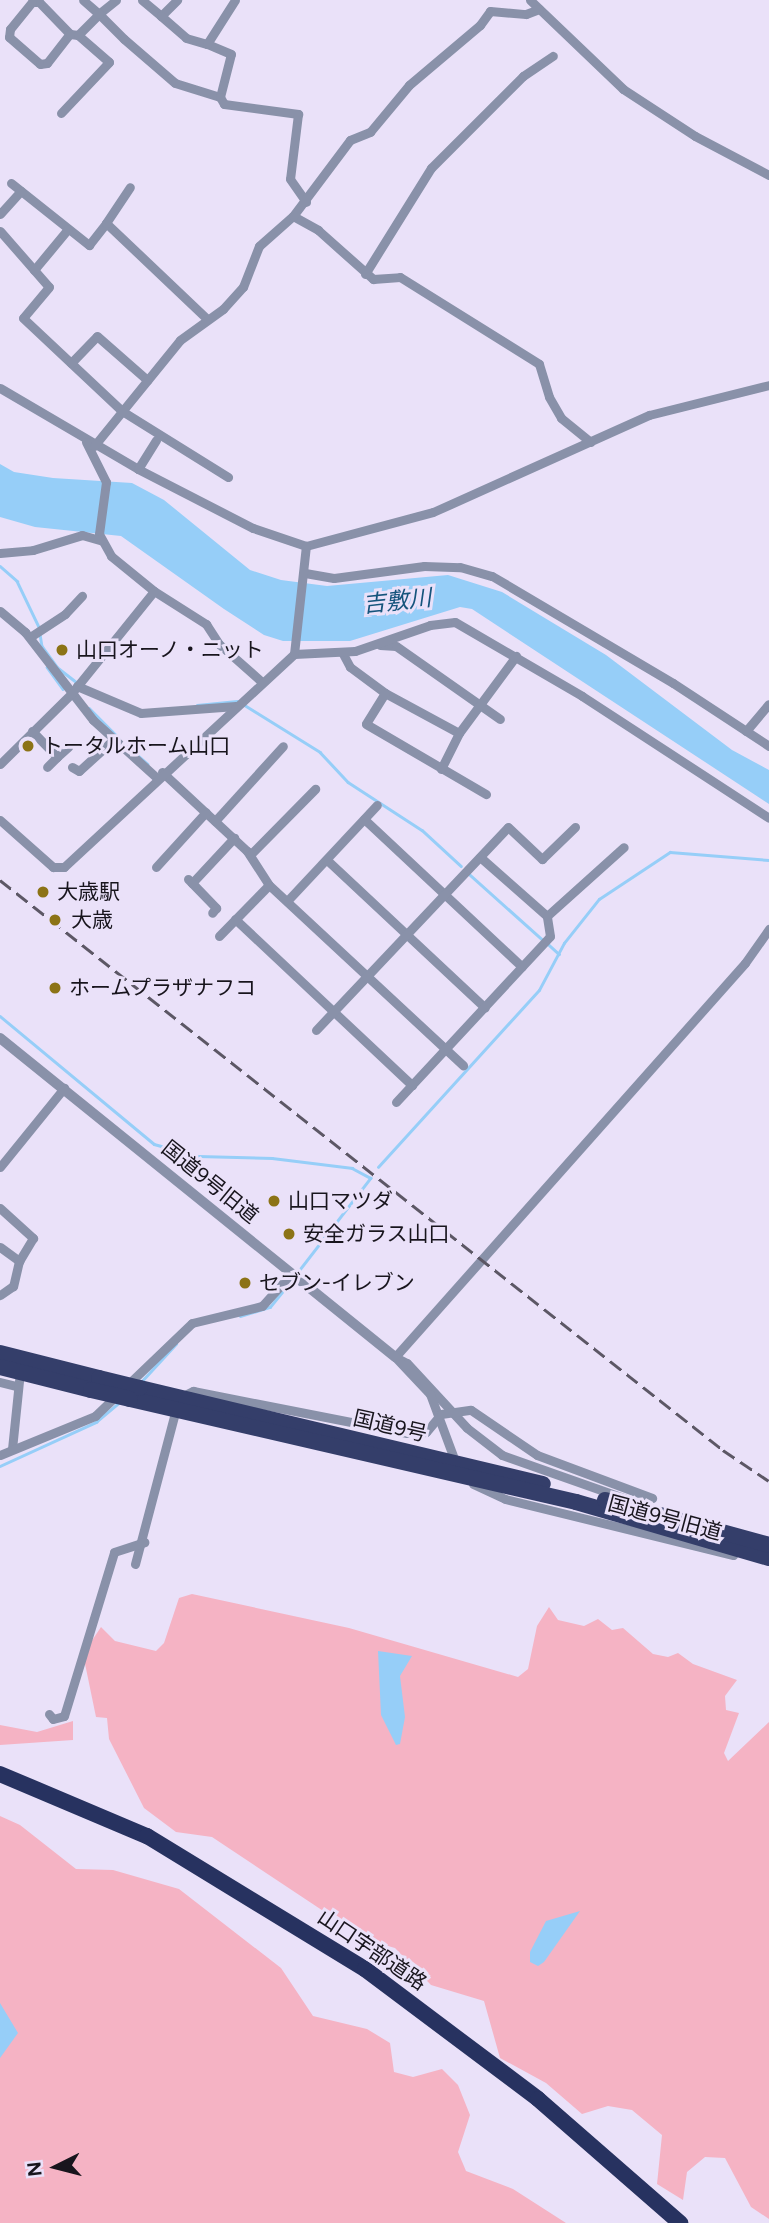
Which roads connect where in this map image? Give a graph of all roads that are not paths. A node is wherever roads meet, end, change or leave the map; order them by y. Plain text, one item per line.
1 (83, 0) edge
2 (116, 0) edge
3 (142, 0) edge
4 (177, 0) edge
5 (235, 0) edge
6 (530, 0) edge
7 (539, 9) junction
8 (99, 14) junction
9 (161, 16) junction
10 (74, 34) junction
11 (207, 44) junction
12 (553, 56) dead end
13 (220, 97) junction
14 (61, 113) dead end
15 (769, 175) edge
16 (10, 183) dead end
17 (130, 187) dead end
18 (21, 191) junction
19 (306, 202) junction
20 (0, 214) edge
21 (293, 216) junction
22 (106, 223) junction
23 (68, 229) junction
24 (0, 230) edge
25 (34, 270) junction
26 (365, 274) junction
27 (207, 319) junction
28 (71, 363) junction
29 (147, 380) junction
30 (769, 385) edge
31 (0, 388) edge
32 (122, 411) junction
33 (156, 440) dead end
34 (591, 442) junction
35 (90, 444) junction
36 (138, 469) junction
37 (228, 477) dead end
38 (99, 537) junction
39 (306, 546) junction
40 (0, 553) edge
41 (305, 573) junction
42 (154, 592) junction
43 (82, 596) dead end
44 (0, 611) edge
45 (30, 637) junction
46 (374, 644) junction
47 (294, 650) junction
48 (342, 652) junction
49 (516, 656) junction
50 (262, 682) junction
51 (77, 686) junction
52 (385, 692) junction
53 (71, 694) junction
54 (484, 704) junction
55 (769, 704) edge
56 (236, 706) junction
57 (500, 719) dead end
58 (32, 731) junction
59 (746, 731) junction
60 (459, 733) junction
61 (114, 739) junction
62 (283, 746) dead end
63 (769, 746) edge
64 (68, 747) dead end
65 (57, 757) junction
66 (0, 764) edge
67 (47, 767) dead end
68 (72, 767) dead end
69 (441, 769) junction
70 (160, 775) junction
71 (315, 789) dead end
72 (486, 794) dead end
73 (377, 805) dead end
74 (206, 812) junction
75 (769, 818) edge
76 (364, 819) junction
77 (0, 820) edge
78 (215, 821) junction
79 (575, 827) dead end
80 (234, 838) junction
81 (624, 847) dead end
82 (250, 855) junction
83 (480, 857) junction
84 (327, 860) junction
85 (156, 867) dead end
86 (269, 885) junction
87 (443, 892) junction
88 (288, 900) junction
89 (216, 908) dead end
90 (547, 916) junction
91 (235, 919) junction
92 (769, 929) edge
93 (405, 933) junction
94 (219, 936) dead end
95 (522, 967) junction
96 (365, 974) junction
97 (485, 1007) junction
98 (332, 1011) junction
99 (316, 1030) dead end
100 (0, 1038) edge
101 (446, 1049) junction
102 (463, 1065) dead end
103 (412, 1085) junction
104 (64, 1088) junction
105 (396, 1102) dead end
106 (0, 1167) edge
107 (0, 1208) edge
108 (0, 1247) edge
109 (19, 1261) junction
110 (291, 1274) junction
111 (0, 1295) edge
112 (0, 1353) edge
113 (395, 1357) junction
114 (0, 1367) edge
115 (18, 1379) junction
116 (0, 1382) edge
117 (95, 1384) junction
118 (177, 1404) junction
119 (455, 1411) junction
120 (441, 1415) junction
121 (12, 1449) junction
122 (0, 1455) edge
123 (453, 1455) dead end
124 (473, 1484) dead end
125 (652, 1498) dead end
126 (658, 1514) junction
127 (144, 1542) junction
128 (769, 1545) edge
129 (769, 1560) edge
130 (135, 1564) dead end
131 (49, 1714) dead end
132 (0, 1773) edge
133 (0, 1783) edge
134 (674, 2223) edge
135 (680, 2223) edge

1 - 8 street
2 - 8 street
3 - 9 street
4 - 9 street
5 - 11 street
6 - 7 street
7 - 15 street
7 - 19 street
8 - 10 street
8 - 13 street
9 - 11 street
10 - 10 street
10 - 14 street
11 - 13 street
12 - 26 street
13 - 19 street
16 - 18 street
17 - 22 street
18 - 20 street
18 - 23 street
19 - 21 street
21 - 26 street
21 - 27 street
22 - 23 street
22 - 27 street
23 - 25 street
24 - 25 street
25 - 28 street
26 - 34 street
27 - 29 street
28 - 29 street
28 - 32 street
29 - 32 street
30 - 34 street
31 - 35 street
32 - 35 street
32 - 37 street
33 - 36 street
34 - 39 street
35 - 36 street
35 - 38 street
36 - 39 street
38 - 40 street
38 - 42 street
39 - 41 street
41 - 47 street
41 - 59 street
42 - 50 street
42 - 51 street
43 - 45 street
44 - 45 street
45 - 53 street
46 - 48 street
46 - 49 street
46 - 54 street
47 - 48 street
47 - 50 street
48 - 52 street
49 - 54 street
49 - 75 street
50 - 56 street
51 - 53 street
51 - 56 street
52 - 60 street
52 - 69 street
53 - 58 street
53 - 61 street
54 - 57 street
54 - 60 street
55 - 59 street
56 - 70 street
58 - 65 street
58 - 66 street
59 - 63 street
60 - 69 street
61 - 68 street
61 - 70 street
62 - 78 street
64 - 65 street
65 - 67 street
69 - 72 street
70 - 74 street
70 - 77 street
71 - 82 street
73 - 76 street
74 - 78 street
74 - 85 street
76 - 84 street
76 - 87 street
78 - 80 street
79 - 83 street
80 - 82 street
80 - 89 street
81 - 90 street
82 - 86 street
83 - 87 street
83 - 90 street
84 - 88 street
84 - 93 street
86 - 88 street
86 - 91 street
87 - 93 street
87 - 95 street
88 - 96 street
90 - 95 street
91 - 94 street
91 - 98 street
92 - 113 street
93 - 96 street
93 - 97 street
95 - 97 street
96 - 98 street
96 - 101 street
97 - 101 street
98 - 99 street
98 - 103 street
100 - 104 street, 国道9号旧道
101 - 102 street
101 - 103 street
103 - 105 street
104 - 106 street
104 - 110 street, 国道9号旧道
107 - 109 street
108 - 109 street
109 - 111 street
110 - 113 street, 国道9号旧道
110 - 121 street
112 - 117 highway, 国道9号
113 - 119 street, 国道9号旧道
113 - 120 street, 国道9号旧道
114 - 115 highway, 国道9号
115 - 116 street
115 - 117 highway, 国道9号
115 - 121 street
117 - 118 highway, 国道9号, bridge
118 - 120 street
118 - 126 highway, 国道9号
118 - 127 street
118 - 129 highway, 国道9号
119 - 120 street
119 - 125 street
119 - 126 street, 国道9号旧道
120 - 123 street, 国道9号旧道
121 - 122 street
124 - 129 street, 国道9号旧道
126 - 128 highway, 国道9号
127 - 130 street
127 - 131 street
132 - 135 highway, 山口宇部道路
133 - 134 highway, 山口宇部道路

